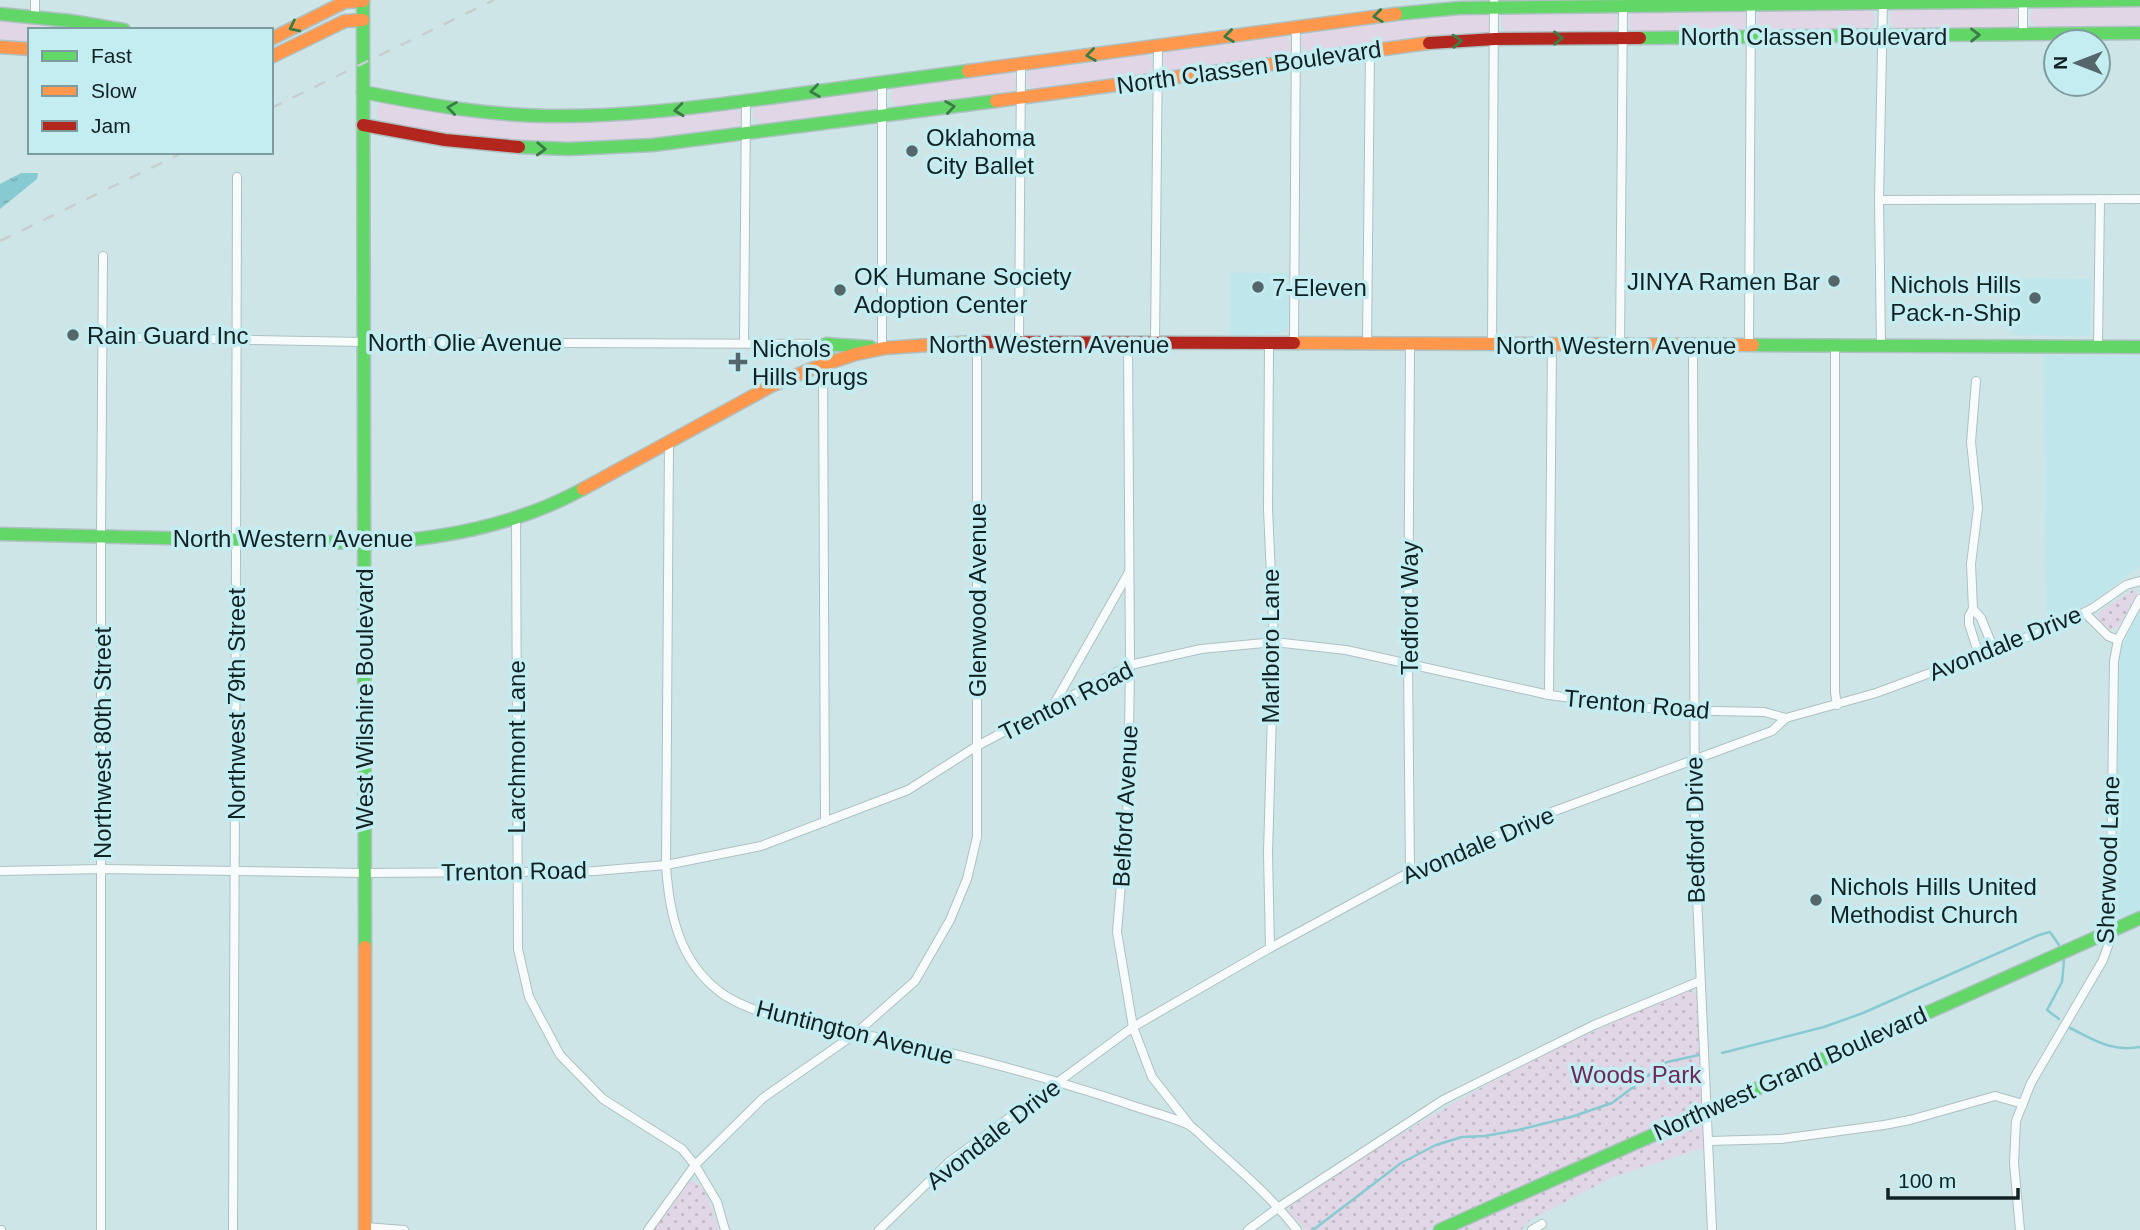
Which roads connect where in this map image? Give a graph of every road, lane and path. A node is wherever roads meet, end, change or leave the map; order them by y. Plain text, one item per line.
1 (35, 0) edge
2 (363, 1) edge
3 (2023, 1) edge
4 (2140, 1) edge
5 (1623, 2) edge
6 (1751, 2) edge
7 (1882, 2) edge
8 (1494, 3) edge
9 (0, 14) edge
10 (35, 16) junction
11 (363, 20) junction
12 (1296, 27) junction
13 (111, 28) edge
14 (2140, 33) edge
15 (2023, 34) junction
16 (1882, 36) junction
17 (1622, 37) junction
18 (1751, 37) junction
19 (273, 38) edge
20 (1495, 39) junction
21 (1158, 46) junction
22 (0, 47) edge
23 (28, 49) edge
24 (1370, 50) junction
25 (273, 56) edge
26 (1296, 60) junction
27 (1021, 64) junction
28 (1159, 79) junction
29 (882, 82) junction
30 (363, 92) junction
31 (1022, 97) junction
32 (746, 101) junction
33 (882, 116) junction
34 (363, 125) junction
35 (746, 134) junction
36 (237, 177) dead end
37 (2140, 198) edge
38 (2100, 199) junction
39 (1879, 200) junction
40 (103, 256) dead end
41 (103, 337) junction
42 (236, 339) junction
43 (363, 342) junction
44 (977, 342) junction
45 (1019, 342) junction
46 (744, 343) junction
47 (1128, 343) junction
48 (1155, 343) junction
49 (827, 344) junction
50 (1269, 344) junction
51 (1294, 344) junction
52 (1367, 344) junction
53 (1410, 344) junction
54 (1492, 345) junction
55 (1552, 345) junction
56 (1620, 346) junction
57 (1693, 346) junction
58 (1749, 346) junction
59 (1835, 346) junction
60 (1881, 346) junction
61 (2098, 346) junction
62 (2140, 347) edge
63 (883, 349) junction
64 (826, 364) junction
65 (1976, 381) dead end
66 (669, 442) junction
67 (516, 518) junction
68 (0, 534) edge
69 (101, 536) junction
70 (234, 539) junction
71 (364, 542) junction
72 (1129, 570) junction
73 (2140, 581) edge
74 (2140, 599) edge
75 (1973, 609) junction
76 (2085, 613) junction
77 (2118, 640) junction
78 (1274, 642) junction
79 (1994, 650) junction
80 (1979, 655) junction
81 (1408, 663) junction
82 (1130, 665) junction
83 (1549, 695) junction
84 (1837, 705) junction
85 (1052, 706) junction
86 (1693, 712) junction
87 (1786, 719) junction
88 (977, 746) junction
89 (1693, 760) junction
90 (825, 822) junction
91 (666, 865) junction
92 (102, 869) junction
93 (0, 871) edge
94 (237, 871) junction
95 (516, 872) junction
96 (1410, 872) junction
97 (364, 873) junction
98 (2140, 918) edge
99 (2110, 931) junction
100 (1270, 948) junction
101 (1700, 981) junction
102 (1133, 1027) junction
103 (855, 1034) junction
104 (1059, 1081) junction
105 (2023, 1104) junction
106 (1708, 1109) junction
107 (1190, 1125) junction
108 (1709, 1141) junction
109 (695, 1166) junction
110 (1279, 1207) junction
111 (1542, 1224) dead end
112 (1714, 1228) edge
113 (365, 1229) edge
114 (101, 1230) edge
115 (233, 1230) edge
116 (404, 1230) edge
117 (648, 1230) edge
118 (724, 1230) edge
119 (879, 1230) edge
120 (1248, 1230) edge
121 (1297, 1230) edge
122 (1440, 1230) edge
123 (1532, 1230) edge
124 (2020, 1230) edge

1 - 10 street
2 - 11 street, West Wilshire Boulevard
2 -> 19 street
3 - 4 street, North Classen Boulevard
3 - 7 street, North Classen Boulevard
3 - 15 street
5 - 6 street, North Classen Boulevard
5 - 8 street, North Classen Boulevard
5 - 17 street
6 - 7 street, North Classen Boulevard
6 - 18 street
7 - 16 street
8 -> 12 street, North Classen Boulevard
8 - 20 street
9 - 10 street
10 - 13 street
11 - 25 street
11 - 30 street, West Wilshire Boulevard
12 -> 21 street, North Classen Boulevard
12 - 26 street
14 - 15 street, North Classen Boulevard
16 -> 15 street, North Classen Boulevard
16 - 18 street, North Classen Boulevard
16 - 39 street
17 - 18 street, North Classen Boulevard
20 -> 17 street, North Classen Boulevard
17 - 56 street
18 - 58 street
24 -> 20 street, North Classen Boulevard
20 - 54 street
21 -> 27 street, North Classen Boulevard
21 - 28 street
22 - 23 street
24 - 26 street, North Classen Boulevard
24 - 52 street
26 - 28 street, North Classen Boulevard
26 - 51 street
27 - 29 street, North Classen Boulevard
27 - 31 street
28 - 31 street, North Classen Boulevard
28 - 48 street
29 -> 32 street, North Classen Boulevard
29 - 33 street
32 -> 30 street, North Classen Boulevard
30 - 34 street, West Wilshire Boulevard
33 -> 31 street, North Classen Boulevard
31 - 45 street
32 - 35 street
33 - 35 street, North Classen Boulevard
33 - 63 street
34 -> 35 street, North Classen Boulevard
34 - 43 street, West Wilshire Boulevard
35 - 46 street
36 - 42 street, Northwest 79th Street
37 - 38 street
38 - 39 street
38 - 61 street
39 - 60 street
40 - 41 street, Northwest 80th Street
41 - 42 street, North Olie Avenue
41 - 69 street, Northwest 80th Street
42 - 43 street, North Olie Avenue
42 - 70 street, Northwest 79th Street
43 - 46 street, North Olie Avenue
43 - 71 street, West Wilshire Boulevard
44 - 45 street, North Western Avenue
44 - 63 street, North Western Avenue
44 - 88 street, Glenwood Avenue
45 - 47 street, North Western Avenue
46 - 49 street, North Olie Avenue
47 - 48 street, North Western Avenue
47 - 72 street, Belford Avenue
48 - 50 street, North Western Avenue
49 - 63 street
49 - 64 street
50 - 51 street, North Western Avenue
50 - 78 street, Marlboro Lane
51 - 52 street, North Western Avenue
52 - 53 street, North Western Avenue
53 - 54 street, North Western Avenue
53 - 81 street, Tedford Way
54 - 55 street, North Western Avenue
55 - 56 street, North Western Avenue
55 - 83 street
56 - 57 street, North Western Avenue
57 - 58 street, North Western Avenue
57 - 86 street, Bedford Drive
58 - 59 street, North Western Avenue
59 - 60 street, North Western Avenue
59 - 84 street
60 - 61 street, North Western Avenue
61 - 62 street, North Western Avenue
63 - 64 street, North Western Avenue
64 - 66 street, North Western Avenue
64 - 90 street
65 - 75 street
66 - 67 street, North Western Avenue
66 - 91 street, Huntington Avenue
67 - 71 street, North Western Avenue
67 - 95 street, Larchmont Lane
68 - 69 street, North Western Avenue
69 - 70 street, North Western Avenue
69 - 92 street, Northwest 80th Street
70 - 71 street, North Western Avenue
70 - 94 street, Northwest 79th Street
71 - 97 street, West Wilshire Boulevard
72 - 82 street, Belford Avenue
72 - 85 street
73 - 76 street, Avondale Drive
74 - 77 street, Sherwood Lane
75 - 79 street
75 - 80 street
76 - 77 street
76 - 79 street, Avondale Drive
77 - 99 street, Sherwood Lane
78 - 81 street, Trenton Road
78 - 82 street, Trenton Road
78 - 100 street, Marlboro Lane
79 - 80 street, Avondale Drive
80 - 84 street, Avondale Drive
81 - 83 street, Trenton Road
81 - 96 street, Tedford Way
82 - 85 street, Trenton Road
82 - 102 street, Belford Avenue
83 - 86 street, Trenton Road
84 - 87 street, Avondale Drive
85 - 88 street, Trenton Road
86 - 87 street, Trenton Road
86 - 89 street, Bedford Drive
87 - 89 street, Avondale Drive
88 - 90 street, Trenton Road
88 - 103 street, Glenwood Avenue
89 - 96 street, Avondale Drive
89 - 101 street, Bedford Drive
90 - 91 street, Trenton Road
91 - 95 street, Trenton Road
91 - 103 street, Huntington Avenue
92 - 93 street, Trenton Road
92 - 94 street, Trenton Road
92 - 114 street, Northwest 80th Street
94 - 97 street, Trenton Road
94 - 115 street, Northwest 79th Street
95 - 97 street, Trenton Road
95 - 109 street, Larchmont Lane
96 - 100 street, Avondale Drive
97 - 113 street, West Wilshire Boulevard
98 - 99 street, Northwest Grand Boulevard
99 - 105 street, Sherwood Lane
99 - 106 street, Northwest Grand Boulevard
100 - 102 street, Avondale Drive
101 - 106 street, Bedford Drive
101 - 110 street
102 - 104 street, Avondale Drive
102 - 107 street, Belford Avenue
103 - 104 street, Huntington Avenue
103 - 109 street, Glenwood Avenue
104 - 107 street, Huntington Avenue
104 - 119 street, Avondale Drive
105 - 108 street, Northwest Grand Boulevard
105 - 124 street, Sherwood Lane
106 - 108 street, Bedford Drive
106 - 122 street, Northwest Grand Boulevard
107 - 110 street, Huntington Avenue
108 - 112 street, Bedford Drive
109 - 117 street, Glenwood Avenue
109 - 118 street, Larchmont Lane
110 - 120 street
110 - 121 street, Huntington Avenue
111 - 123 street
113 - 116 street

